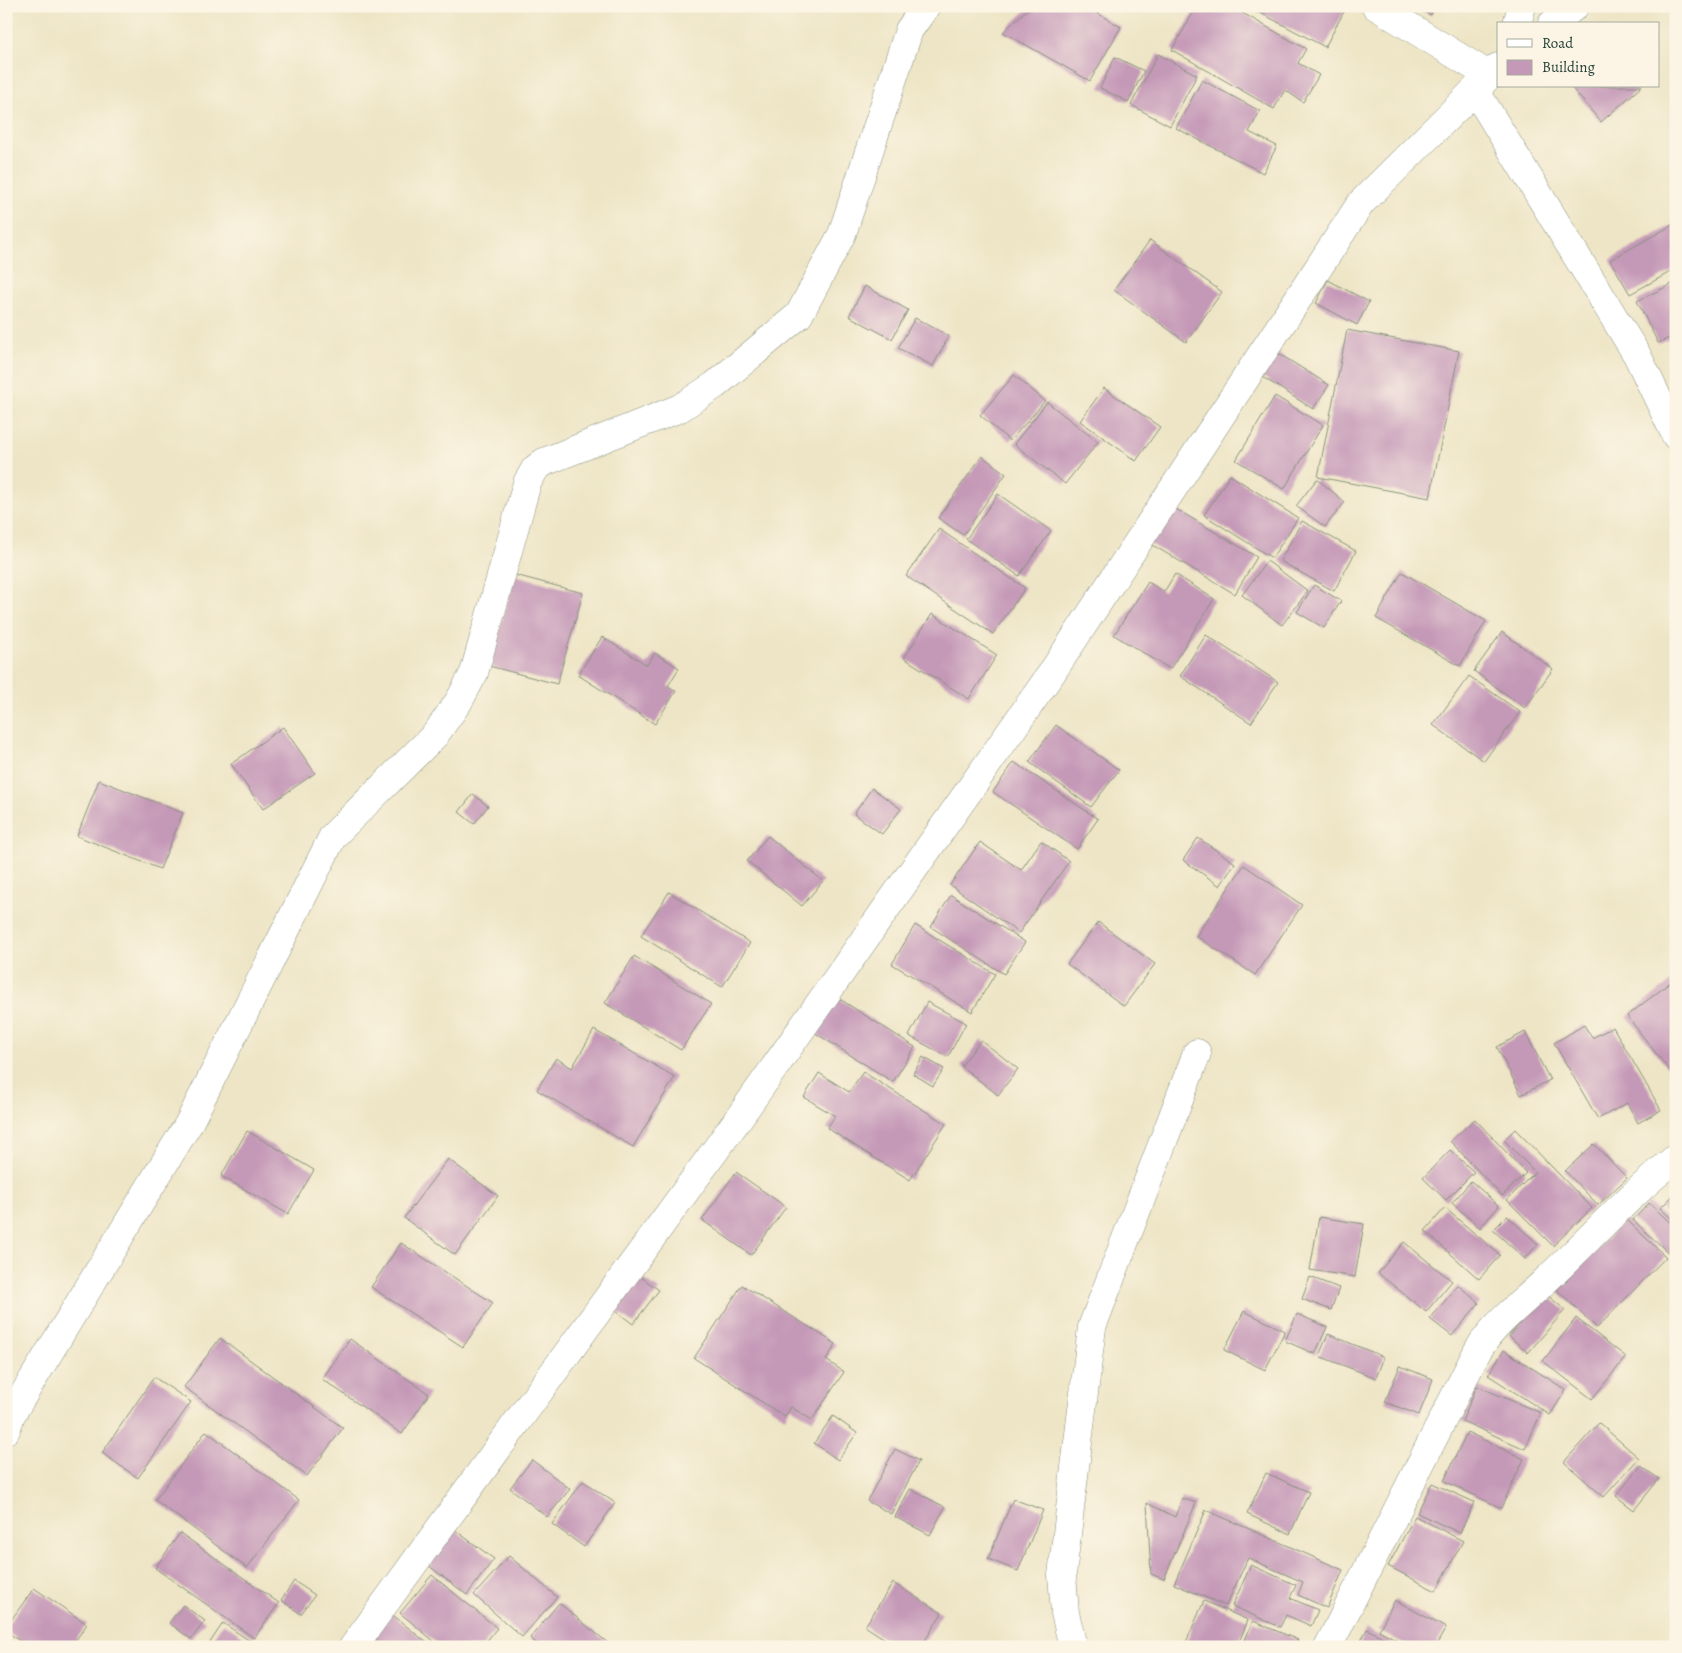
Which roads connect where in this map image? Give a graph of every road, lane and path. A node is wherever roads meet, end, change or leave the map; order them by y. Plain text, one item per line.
1 (926, 6) edge
2 (1376, 6) edge
3 (1522, 6) edge
4 (1575, 6) edge
5 (1518, 22) edge
6 (1555, 22) edge
7 (1488, 78) edge
8 (1676, 436) edge
9 (1197, 1053) dead end
10 (1676, 1158) edge
11 (6, 1430) edge
12 (352, 1647) edge
13 (1073, 1647) edge
14 (1328, 1647) edge

1 - 11 street
2 - 7 street
3 - 5 street
4 - 6 street
7 - 8 street
7 - 12 street
9 - 13 street
10 - 14 street

